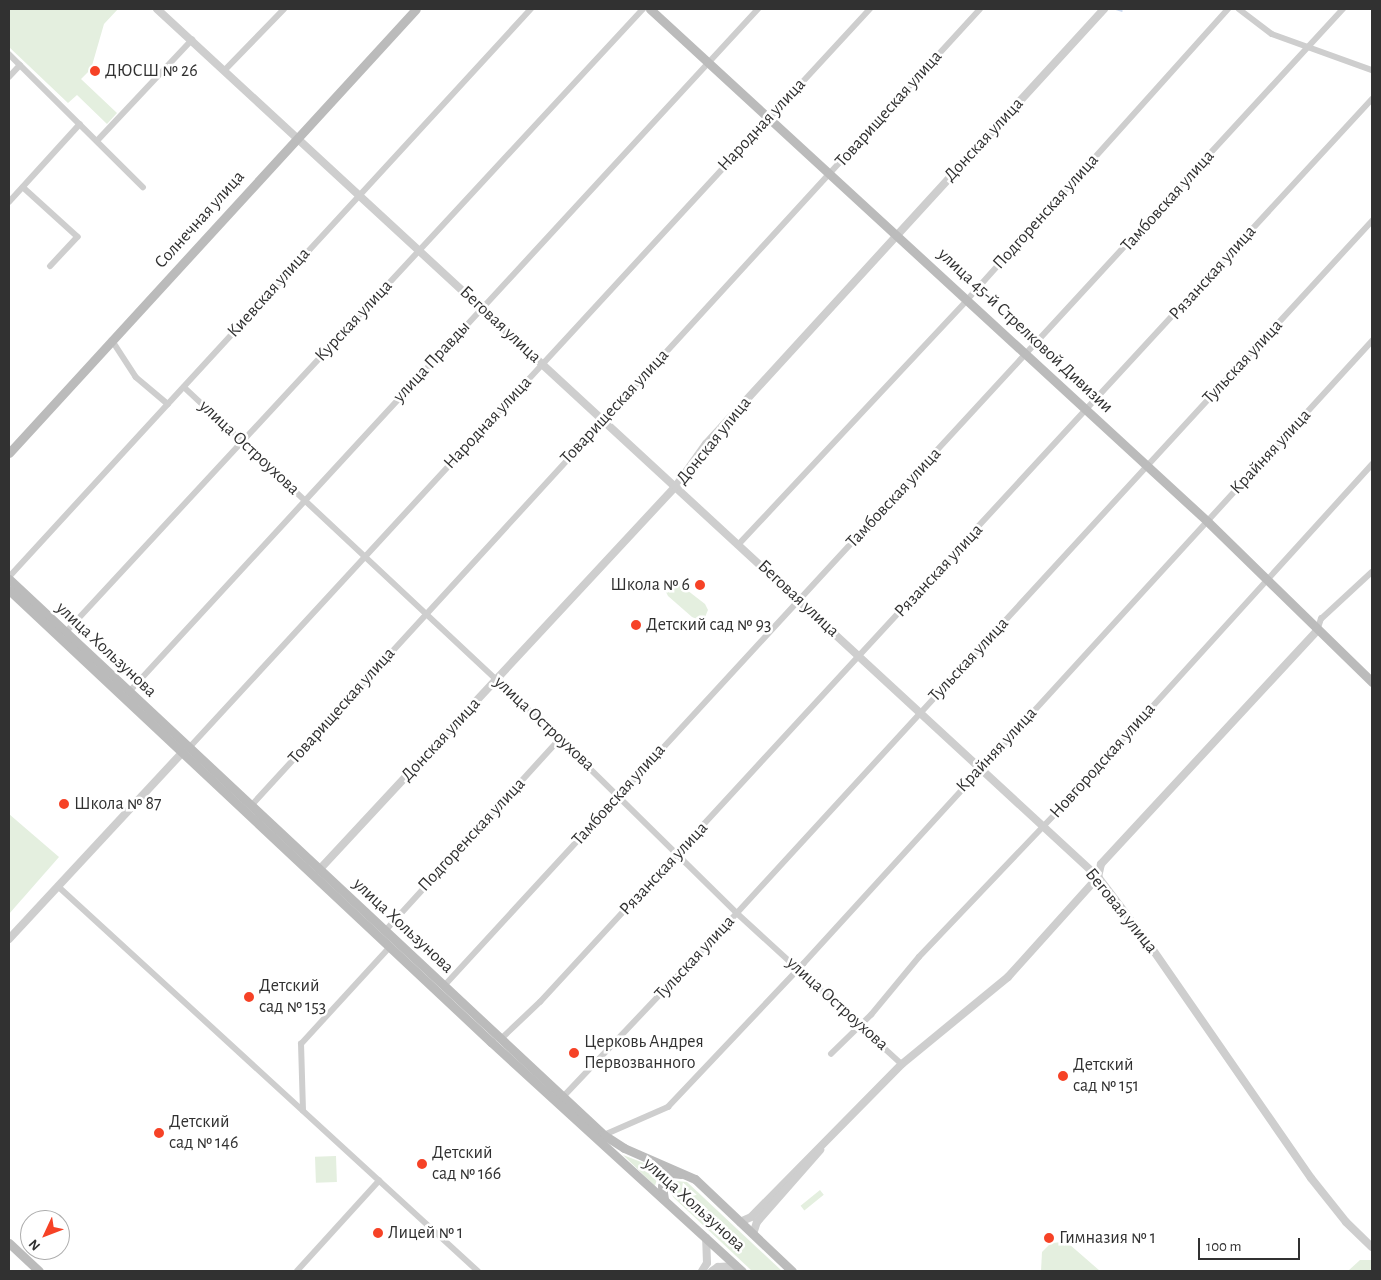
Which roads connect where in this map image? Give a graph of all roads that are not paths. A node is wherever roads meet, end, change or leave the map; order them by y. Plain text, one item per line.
1 (157, 9) edge
2 (284, 9) edge
3 (416, 9) edge
4 (531, 9) edge
5 (642, 9) edge
6 (650, 9) edge
7 (758, 9) edge
8 (870, 9) edge
9 (980, 9) edge
10 (1104, 9) edge
11 (1228, 9) edge
12 (1239, 9) edge
13 (1343, 9) edge
14 (192, 40) junction
15 (1309, 47) junction
16 (9, 54) edge
17 (709, 62) junction
18 (20, 65) junction
19 (224, 70) junction
20 (1372, 70) edge
21 (9, 77) edge
22 (1372, 99) edge
23 (769, 118) junction
24 (80, 124) junction
25 (296, 139) junction
26 (97, 141) junction
27 (830, 174) junction
28 (23, 187) junction
29 (142, 187) dead end
30 (358, 195) junction
31 (9, 202) edge
32 (1372, 221) edge
33 (897, 235) junction
34 (418, 250) junction
35 (51, 266) dead end
36 (967, 300) junction
37 (482, 308) junction
38 (112, 340) junction
39 (1372, 341) edge
40 (1027, 355) junction
41 (542, 364) junction
42 (184, 387) junction
43 (168, 404) junction
44 (1087, 410) junction
45 (603, 420) junction
46 (242, 442) junction
47 (9, 453) edge
48 (1372, 464) edge
49 (1148, 466) junction
50 (676, 486) junction
51 (305, 500) junction
52 (1207, 521) junction
53 (739, 544) junction
54 (365, 557) junction
55 (1372, 572) edge
56 (9, 578) edge
57 (1267, 579) junction
58 (9, 590) edge
59 (9, 598) edge
60 (800, 601) junction
61 (426, 614) junction
62 (41, 622) junction
63 (1318, 631) junction
64 (65, 634) junction
65 (860, 656) junction
66 (497, 680) junction
67 (1372, 682) edge
68 (128, 693) junction
69 (921, 712) junction
70 (560, 739) junction
71 (185, 751) junction
72 (980, 768) junction
73 (618, 795) junction
74 (251, 806) junction
75 (1043, 826) junction
76 (677, 854) junction
77 (316, 873) junction
78 (1098, 877) junction
79 (58, 886) junction
80 (737, 913) junction
81 (384, 931) junction
82 (9, 940) edge
83 (390, 947) junction
84 (797, 968) junction
85 (444, 986) junction
86 (860, 1024) junction
87 (501, 1039) junction
88 (831, 1054) dead end
89 (902, 1064) junction
90 (564, 1096) junction
91 (303, 1111) junction
92 (833, 1132) junction
93 (604, 1135) junction
94 (684, 1174) junction
95 (379, 1181) junction
96 (664, 1200) junction
97 (740, 1222) junction
98 (752, 1234) junction
99 (706, 1238) junction
100 (9, 1243) edge
101 (1372, 1247) edge
102 (14, 1254) edge
103 (739, 1269) edge
104 (789, 1270) edge
105 (31, 1271) edge
106 (39, 1271) edge
107 (297, 1271) edge
108 (478, 1271) edge
109 (702, 1271) edge
110 (712, 1271) edge

1 - 14 street, Беговая улица
2 - 19 street
3 - 25 main road, Солнечная улица
4 - 30 street, Киевская улица
5 - 34 street, Курская улица
6 - 17 main road, улица 45-й Стрелковой Дивизии
7 - 17 street, улица Правды
8 - 23 street, Народная улица
9 - 27 street, Товарищеская улица
10 - 33 street, Донская улица
11 - 36 street, Подгоренская улица
12 - 15 street
13 - 15 street, Тамбовская улица
14 - 19 street, Беговая улица
14 - 26 street
15 - 20 street
15 - 40 street, Тамбовская улица
16 - 18 street
17 - 23 main road, улица 45-й Стрелковой Дивизии
17 - 37 street, улица Правды
18 - 21 street
18 - 24 street
19 - 25 street, Беговая улица
22 - 44 street, Рязанская улица
23 - 27 main road, улица 45-й Стрелковой Дивизии
23 - 41 street, Народная улица
24 - 26 street
24 - 28 street
25 - 30 street, Беговая улица
25 - 38 main road, Солнечная улица
26 - 29 street
27 - 33 main road, улица 45-й Стрелковой Дивизии
27 - 45 street, Товарищеская улица
28 - 31 street
28 - 35 street
30 - 34 street, Беговая улица
30 - 42 street, Киевская улица
32 - 49 street, Тульская улица
33 - 36 main road, улица 45-й Стрелковой Дивизии
33 - 50 street, Донская улица
34 - 37 street, Беговая улица
34 - 46 street, Курская улица
36 - 40 main road, улица 45-й Стрелковой Дивизии
36 - 53 street, Подгоренская улица
37 - 41 street, Беговая улица
37 - 51 street, улица Правды
38 - 43 street
38 - 47 main road, Солнечная улица
39 - 52 street, Крайняя улица
40 - 44 main road, улица 45-й Стрелковой Дивизии
40 - 60 street, Тамбовская улица
41 - 45 street, Беговая улица
41 - 54 street, Народная улица
42 - 43 street, Киевская улица
42 - 46 street, улица Остроухова
43 - 56 street, Киевская улица
44 - 49 main road, улица 45-й Стрелковой Дивизии
44 - 65 street, Рязанская улица
45 - 50 street, Беговая улица
45 - 61 street, Товарищеская улица
46 - 51 street, улица Остроухова
46 - 64 street, Курская улица
48 - 57 street, Новгородская улица
49 - 52 main road, улица 45-й Стрелковой Дивизии
49 - 69 street, Тульская улица
50 - 53 street, Беговая улица
50 - 66 street, Донская улица
51 - 54 street, улица Остроухова
51 - 68 street, улица Правды
52 - 57 main road, улица 45-й Стрелковой Дивизии
52 - 72 street, Крайняя улица
53 - 60 street, Беговая улица
54 - 61 street, улица Остроухова
54 - 71 street, Народная улица
55 - 63 street
56 - 64 main road, улица Хользунова
57 - 63 main road, улица 45-й Стрелковой Дивизии
57 - 75 street, Новгородская улица
58 - 62 main road, улица Хользунова
59 - 62 main road
60 - 65 street, Беговая улица
60 - 73 street, Тамбовская улица
61 - 66 street, улица Остроухова
61 - 74 street, Товарищеская улица
62 - 71 main road, улица Хользунова
63 - 67 main road, улица 45-й Стрелковой Дивизии
63 - 78 street
64 - 68 main road, улица Хользунова
65 - 69 street, Беговая улица
65 - 76 street, Рязанская улица
66 - 70 street, улица Остроухова
66 - 77 street, Донская улица
68 - 71 main road, улица Хользунова
69 - 72 street, Беговая улица
69 - 80 street, Тульская улица
70 - 73 street, улица Остроухова
70 - 81 street, Подгоренская улица
71 - 74 main road, улица Хользунова
71 - 77 main road, улица Хользунова
71 - 79 street
72 - 75 street, Беговая улица
72 - 84 street, Крайняя улица
73 - 76 street, улица Остроухова
73 - 85 street, Тамбовская улица
74 - 77 main road, улица Хользунова
75 - 78 street, Беговая улица
75 - 86 street, Новгородская улица
76 - 80 street, улица Остроухова
76 - 87 street, Рязанская улица
77 - 81 main road, улица Хользунова
77 - 83 main road, улица Хользунова
78 - 89 street
78 - 101 street, Беговая улица
79 - 82 street
79 - 91 street
80 - 84 street, улица Остроухова
80 - 90 street, Тульская улица
81 - 85 main road, улица Хользунова
83 - 91 street
83 - 96 main road, улица Хользунова
84 - 86 street, улица Остроухова
84 - 93 street, Крайняя улица
85 - 87 main road, улица Хользунова
86 - 88 street, Новгородская улица
86 - 89 street, улица Остроухова
87 - 90 main road, улица Хользунова
89 - 92 street
90 - 93 main road, улица Хользунова
91 - 95 street
92 - 97 street
92 - 98 street
93 - 94 main road, улица Хользунова
94 - 96 main road
94 - 97 main road, улица Хользунова
95 - 107 street
95 - 108 street
96 - 99 main road, улица Хользунова
97 - 98 main road, улица Хользунова
98 - 104 main road, улица Хользунова
99 - 103 main road, улица Хользунова
99 - 109 street
100 - 102 main road
102 - 105 main road
102 - 106 main road
103 - 110 street

